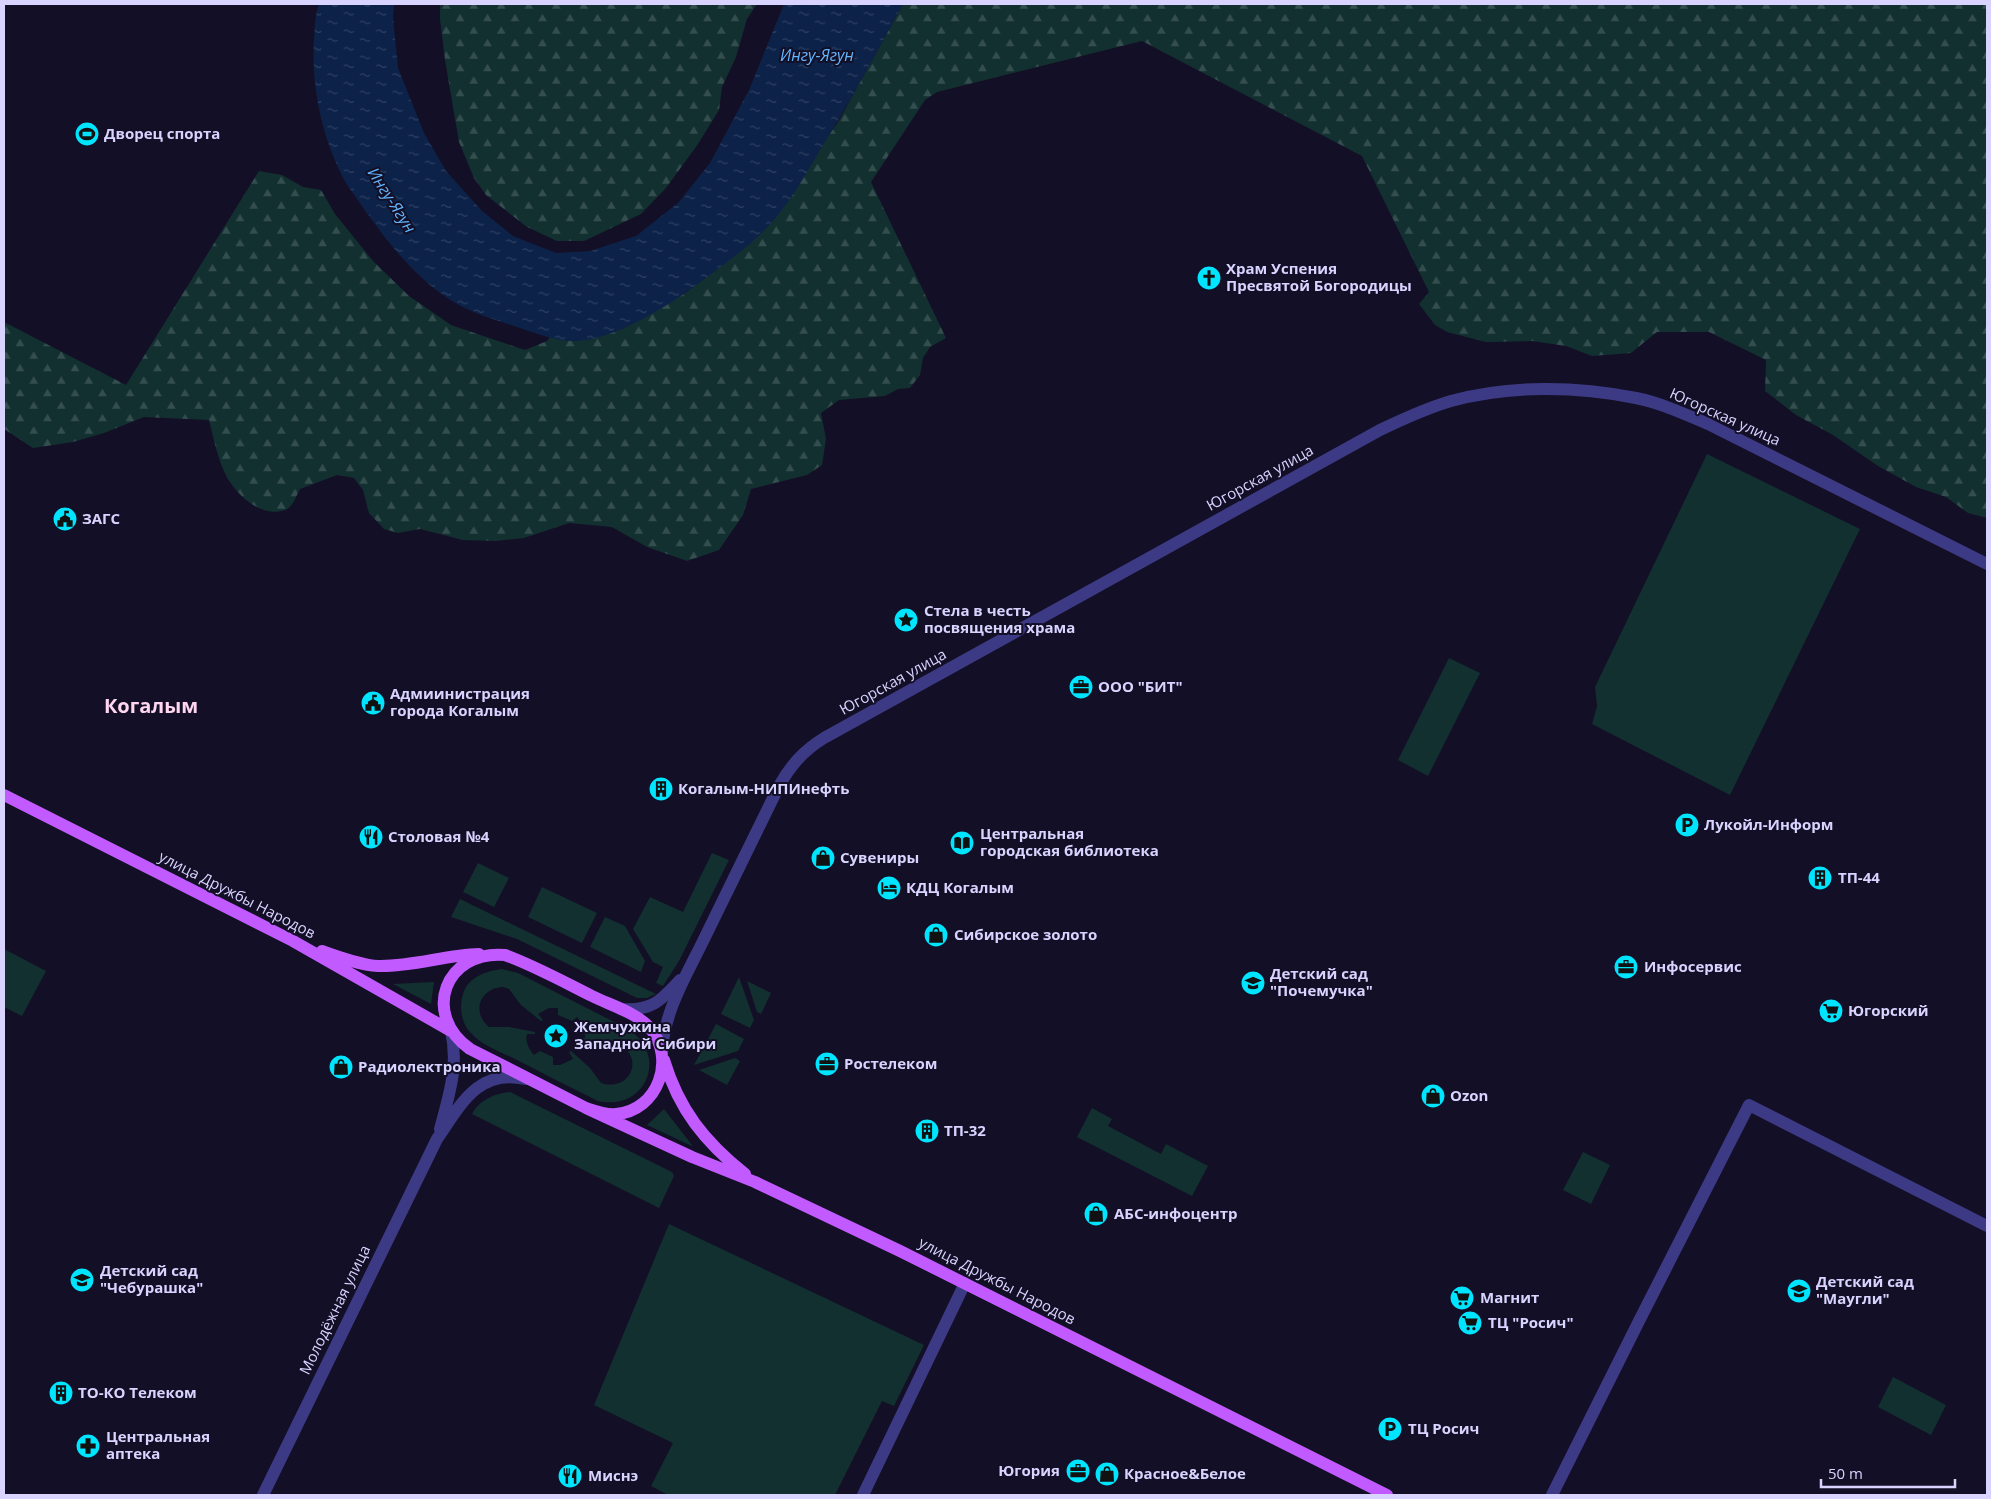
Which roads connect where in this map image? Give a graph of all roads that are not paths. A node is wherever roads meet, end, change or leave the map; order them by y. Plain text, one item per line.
1 (1987, 564) edge
2 (4, 795) edge
3 (293, 941) junction
4 (492, 954) junction
5 (688, 971) junction
6 (620, 1009) junction
7 (451, 1031) junction
8 (662, 1053) junction
9 (532, 1080) junction
10 (586, 1108) junction
11 (437, 1139) junction
12 (755, 1182) junction
13 (1987, 1226) edge
14 (965, 1283) junction
15 (263, 1495) edge
16 (863, 1495) edge
17 (1387, 1495) edge
18 (1552, 1495) edge

1 - 5 street, Югорская улица
2 - 3 main road, улица Дружбы Народов
3 - 4 main road
3 - 7 main road, улица Дружбы Народов
4 - 6 main road, улица Дружбы Народов
4 - 7 main road, улица Дружбы Народов
5 - 6 street
5 - 8 street, Югорская улица
6 - 8 main road, улица Дружбы Народов
7 - 9 main road, улица Дружбы Народов
7 - 11 street
8 - 10 main road, улица Дружбы Народов
8 - 12 main road
9 - 10 main road, улица Дружбы Народов
9 - 11 street
10 - 12 main road, улица Дружбы Народов
11 - 15 street, Молодёжная улица
12 - 14 main road, улица Дружбы Народов
13 - 18 street
14 - 16 street
14 - 17 main road, улица Дружбы Народов

